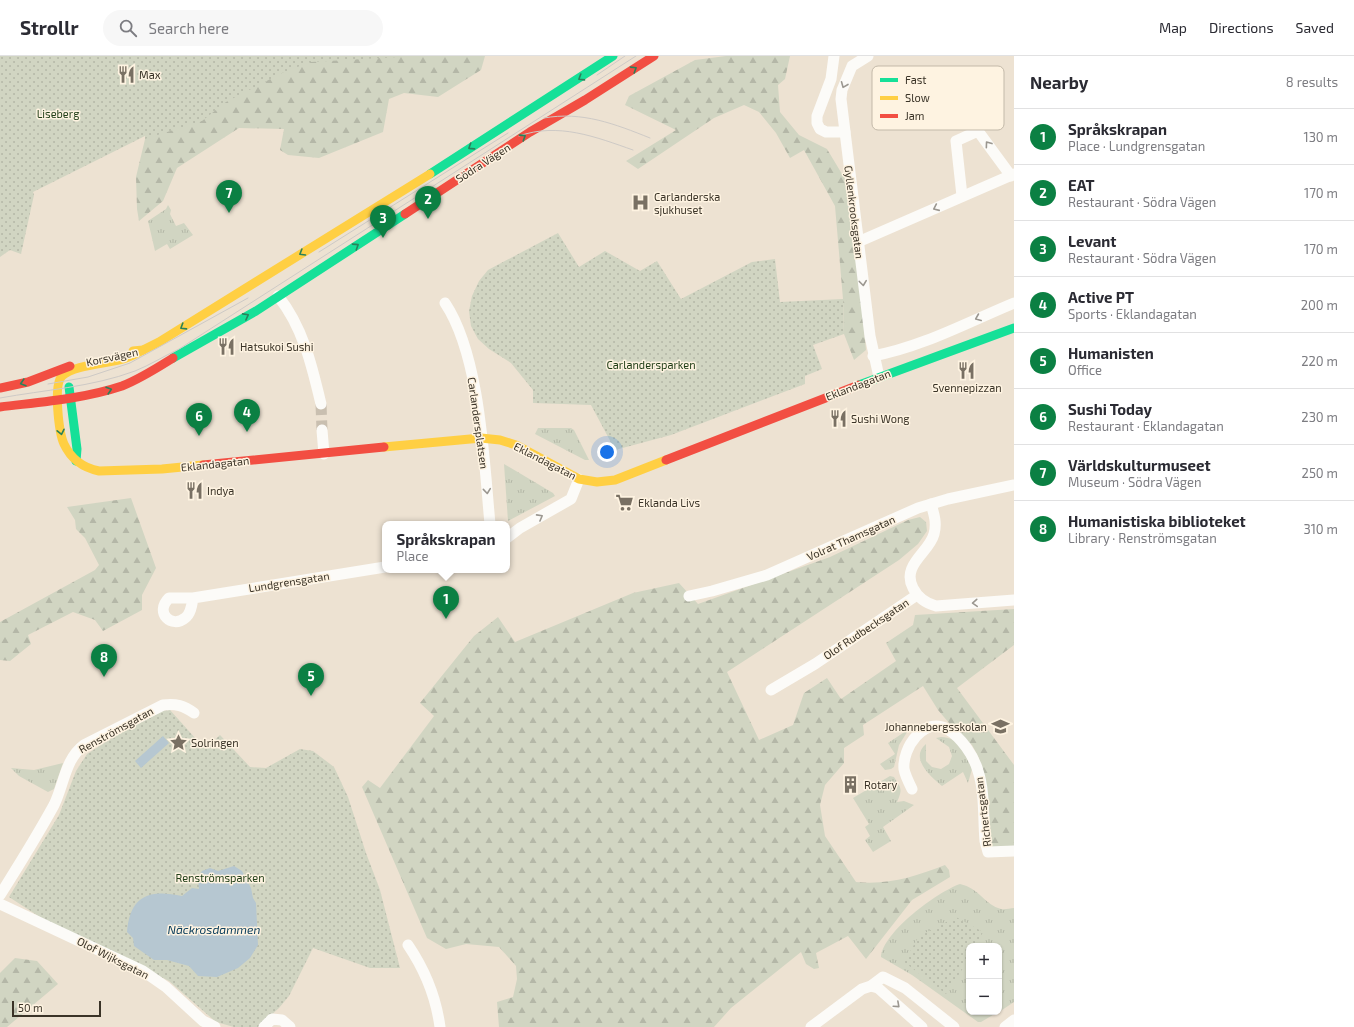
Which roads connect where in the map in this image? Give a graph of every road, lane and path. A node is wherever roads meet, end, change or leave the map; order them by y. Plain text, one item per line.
1 (613, 56) edge
2 (654, 56) edge
3 (834, 56) edge
4 (868, 56) edge
5 (845, 132) junction
6 (1012, 175) edge
7 (962, 196) junction
8 (858, 242) junction
9 (278, 296) junction
10 (445, 302) dead end
11 (1014, 303) edge
12 (216, 307) joint
13 (1014, 328) edge
14 (143, 350) junction
15 (873, 356) junction
16 (46, 375) junction
17 (61, 377) junction
18 (879, 377) junction
19 (0, 388) edge
20 (71, 398) junction
21 (57, 400) junction
22 (321, 404) tunnel mouth
23 (0, 407) edge
24 (322, 430) tunnel mouth
25 (482, 438) junction
26 (324, 454) junction
27 (76, 461) junction
28 (579, 479) junction
29 (1014, 485) edge
30 (930, 504) junction
31 (490, 521) edge
32 (510, 536) edge
33 (382, 567) edge
34 (917, 595) junction
35 (689, 596) dead end
36 (193, 598) dead end
37 (1014, 600) edge
38 (771, 690) dead end
39 (194, 713) dead end
40 (912, 789) dead end
41 (1014, 852) edge
42 (0, 895) edge
43 (0, 904) edge
44 (408, 945) dead end
45 (870, 986) junction
46 (1014, 1020) edge
47 (215, 1027) edge
48 (264, 1027) edge
49 (290, 1027) edge
50 (440, 1027) edge
51 (811, 1027) edge
52 (922, 1027) edge
53 (954, 1027) edge
54 (1004, 1027) edge

1 -> 12 main road, Södra Vägen
9 -> 2 main road, Södra Vägen
3 - 5 street
4 -> 5 street, Gyllenkrooksgatan
5 - 8 street, Gyllenkrooksgatan
6 - 7 street
6 -> 7 street
7 -> 8 street
8 -> 15 street, Gyllenkrooksgatan
20 -> 9 main road, Södra Vägen
9 - 22 street
10 - 25 street, Carlandersplatsen
11 -> 15 street, Eklandagatan
12 -> 14 main road, Korsvägen
13 - 18 main road, Eklandagatan
14 - 16 main road, Korsvägen
14 - 17 main road
15 - 18 street, Gyllenkrooksgatan
16 - 17 main road
16 -> 19 main road, Korsvägen
17 - 20 main road
17 - 21 main road, Eklandagatan
18 - 28 main road, Eklandagatan
20 - 21 main road
20 - 27 main road
21 - 23 main road
21 -> 27 main road, Eklandagatan
24 - 26 street
25 - 26 main road, Eklandagatan
25 - 28 main road, Eklandagatan
25 -> 31 street, Carlandersplatsen
26 - 27 main road, Eklandagatan
32 -> 28 street
29 - 30 street, Volrat Thamsgatan
30 - 34 street
30 - 35 street, Volrat Thamsgatan
33 - 36 street, Lundgrensgatan
37 -> 34 street, Olof Rudbecksgatan
34 - 38 street, Olof Rudbecksgatan
39 - 42 street, Renströmsgatan
40 - 41 street, Richertsgatan
43 - 47 street, Olof Wijksgatan
44 - 50 street
45 - 51 street
45 -> 52 street
45 - 53 street
46 - 54 street
48 - 49 street

